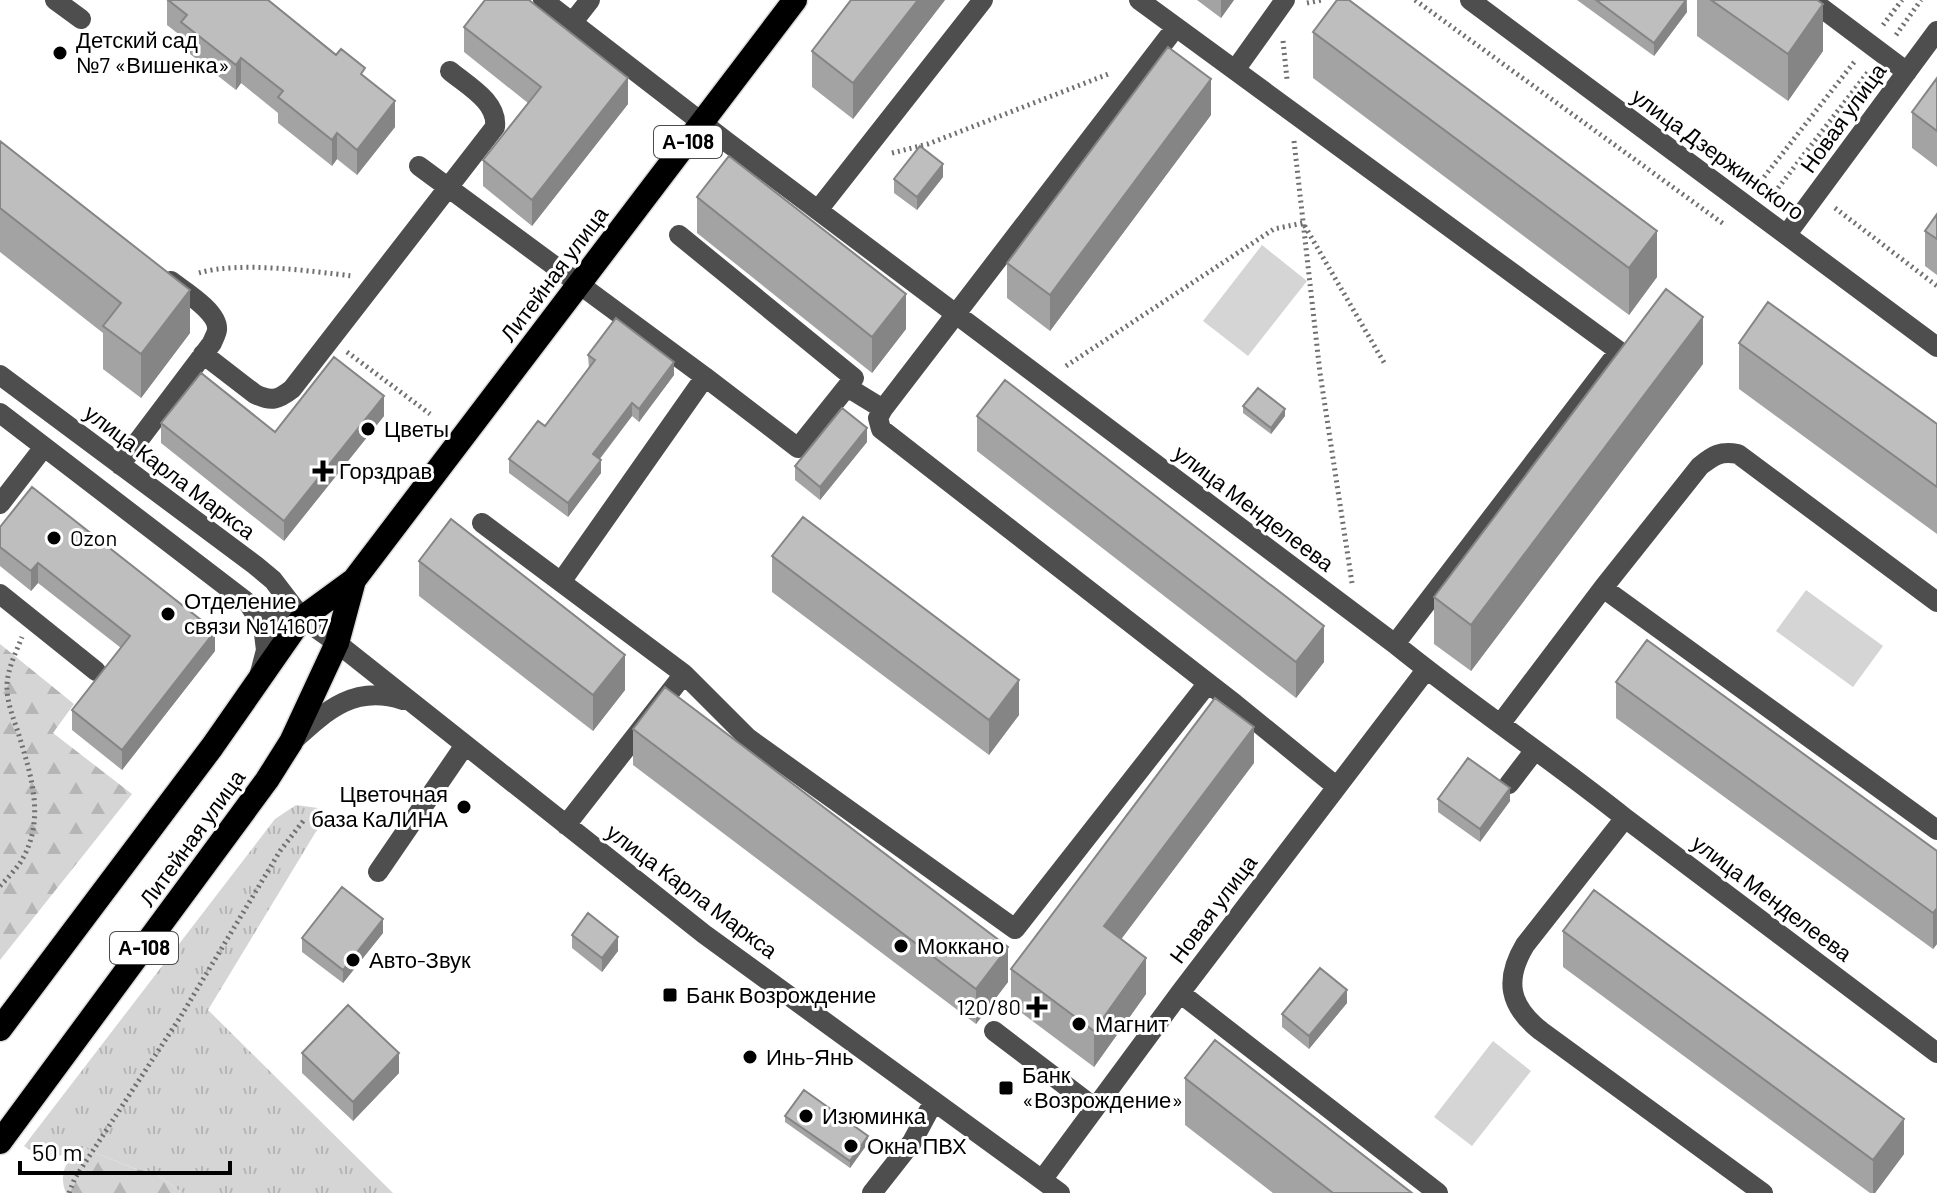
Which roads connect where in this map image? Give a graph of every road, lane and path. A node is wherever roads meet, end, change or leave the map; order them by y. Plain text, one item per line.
1 (55, 0) edge
2 (543, 0) edge
3 (590, 0) edge
4 (795, 0) edge
5 (983, 0) edge
6 (1139, 0) edge
7 (1322, 0) edge
8 (1415, 0) edge
9 (1470, 0) edge
10 (1811, 0) edge
11 (1902, 0) edge
12 (1921, 0) edge
13 (1282, 4) edge
14 (81, 19) dead end
15 (572, 23) junction
16 (1176, 27) junction
17 (1937, 31) edge
18 (1875, 48) junction
19 (1235, 70) junction
20 (450, 71) dead end
21 (1907, 72) junction
22 (1112, 73) dead end
23 (1291, 111) junction
24 (703, 123) junction
25 (856, 162) junction
26 (419, 166) dead end
27 (1764, 177) dead end
28 (448, 187) junction
29 (1778, 188) dead end
30 (1835, 207) dead end
31 (818, 210) junction
32 (1303, 223) junction
33 (1725, 225) dead end
34 (1787, 234) junction
35 (679, 235) dead end
36 (164, 276) joint
37 (377, 279) junction
38 (580, 284) junction
39 (1937, 286) edge
40 (957, 314) junction
41 (330, 339) junction
42 (1937, 347) edge
43 (203, 354) junction
44 (1066, 366) dead end
45 (1386, 366) dead end
46 (0, 375) edge
47 (705, 377) junction
48 (847, 387) junction
49 (883, 409) junction
50 (0, 413) edge
51 (430, 414) dead end
52 (44, 447) junction
53 (120, 465) junction
54 (0, 504) edge
55 (482, 523) dead end
56 (354, 580) junction
57 (561, 582) junction
58 (1603, 588) junction
59 (0, 594) edge
60 (1937, 602) edge
61 (248, 603) junction
62 (1359, 617) junction
63 (29, 618) junction
64 (302, 618) junction
65 (337, 643) junction
66 (1395, 644) junction
67 (1426, 670) junction
68 (96, 671) dead end
69 (684, 674) junction
70 (257, 682) junction
71 (1208, 683) junction
72 (409, 702) junction
73 (1501, 723) junction
74 (291, 742) junction
75 (465, 745) junction
76 (1535, 750) junction
77 (1509, 784) edge
78 (1337, 787) junction
79 (1625, 818) junction
80 (304, 820) dead end
81 (566, 825) junction
82 (1937, 830) edge
83 (378, 872) dead end
84 (0, 886) edge
85 (1180, 993) junction
86 (0, 1029) edge
87 (994, 1031) dead end
88 (1937, 1053) edge
89 (934, 1101) junction
90 (1095, 1108) junction
91 (0, 1142) edge
92 (1042, 1180) junction
93 (69, 1193) edge
94 (872, 1193) edge
95 (1060, 1193) edge
96 (1438, 1193) edge
97 (1763, 1193) edge

1 - 14 street
2 - 15 street, улица Менделеева
3 - 15 street
4 - 24 highway, Литейная улица / А-108
5 - 25 street
6 - 16 street
7 - 13 path
8 - 33 path
9 - 34 street, улица Дзержинского
10 - 18 street
11 - 18 path
12 - 18 path
13 - 19 street
13 - 23 path
15 - 24 street, улица Менделеева
16 - 19 street
16 - 40 street
17 - 21 street, Новая улица
18 - 21 street
18 - 27 path
18 - 29 path
19 - 23 street
20 - 28 street
21 - 34 street, Новая улица
22 - 25 path
23 - 32 path
23 - 66 street
24 - 31 street, улица Менделеева
24 - 38 highway, Литейная улица / А-108
25 - 31 street
26 - 28 street
28 - 37 street
28 - 38 street
30 - 39 path
31 - 40 street, улица Менделеева
32 - 44 path
32 - 45 path
32 - 62 path
34 - 42 street, улица Дзержинского
35 - 48 street
36 - 37 path
36 - 43 street
37 - 41 street
38 - 47 street
38 - 56 highway, Литейная улица / А-108
40 - 49 street
40 - 62 street, улица Менделеева
41 - 43 street
41 - 51 path
43 - 53 street
46 - 53 street, улица Карла Маркса
47 - 48 street
47 - 57 street
48 - 49 street
49 - 71 street
50 - 52 street, улица Карла Маркса
52 - 54 street
52 - 61 street, улица Карла Маркса
53 - 64 street, улица Карла Маркса
55 - 57 street
56 - 64 highway, Литейная улица / А-108
56 - 65 highway, Литейная улица / А-108
57 - 69 street
58 - 60 street
58 - 73 street
58 - 82 street
59 - 63 street
61 - 64 street, улица Карла Маркса
61 - 70 street, улица Карла Маркса
62 - 66 street, улица Менделеева
63 - 68 street
63 - 84 path
64 - 65 street, улица Карла Маркса
64 - 70 highway, Литейная улица / А-108
65 - 72 street, улица Карла Маркса
65 - 74 highway, Литейная улица / А-108
66 - 67 street, улица Менделеева
67 - 73 street, улица Менделеева
67 - 78 street, Новая улица
69 - 71 street
69 - 81 street
70 - 86 highway, Литейная улица / А-108
71 - 78 street
72 - 74 street, А-108
72 - 75 street, улица Карла Маркса
73 - 76 street, улица Менделеева
74 - 91 highway, Литейная улица / А-108
75 - 81 street, улица Карла Маркса
75 - 83 street
76 - 77 street
76 - 79 street, улица Менделеева
78 - 85 street, Новая улица
79 - 88 street, улица Менделеева
79 - 97 street
80 - 93 path
81 - 89 street, улица Карла Маркса
85 - 90 street, Новая улица
85 - 96 street
87 - 90 street
89 - 92 street, улица Карла Маркса
89 - 94 street
90 - 92 street, Новая улица
92 - 95 street, улица Карла Маркса

